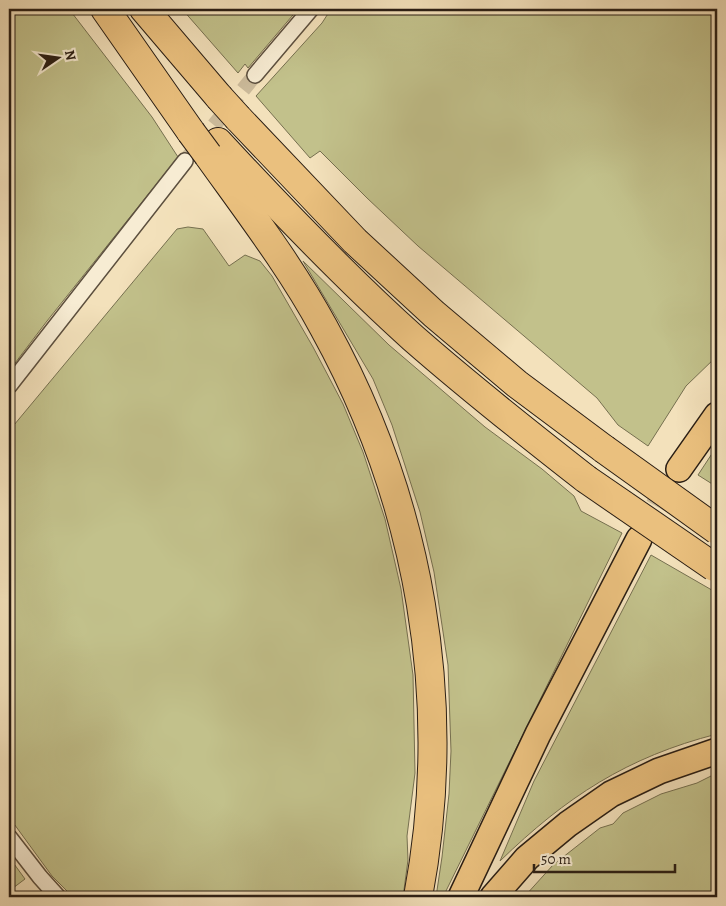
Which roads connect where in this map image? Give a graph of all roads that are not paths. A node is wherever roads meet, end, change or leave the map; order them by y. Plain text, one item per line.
1 (144, 9) edge
2 (311, 9) edge
3 (112, 18) edge
4 (255, 75) tunnel mouth
5 (204, 152) junction
6 (9, 386) edge
7 (717, 415) edge
8 (679, 469) tunnel mouth
9 (717, 530) edge
10 (639, 539) tunnel mouth
11 (715, 568) edge
12 (717, 751) edge
13 (9, 837) edge
14 (58, 897) edge
15 (418, 897) edge
16 (461, 897) edge
17 (493, 897) edge

1 - 9 highway, bridge
2 - 4 street
3 - 5 highway
5 - 6 street
5 - 11 highway, bridge
5 - 15 highway
7 - 8 highway
10 - 16 highway
12 - 17 highway
13 - 14 street

